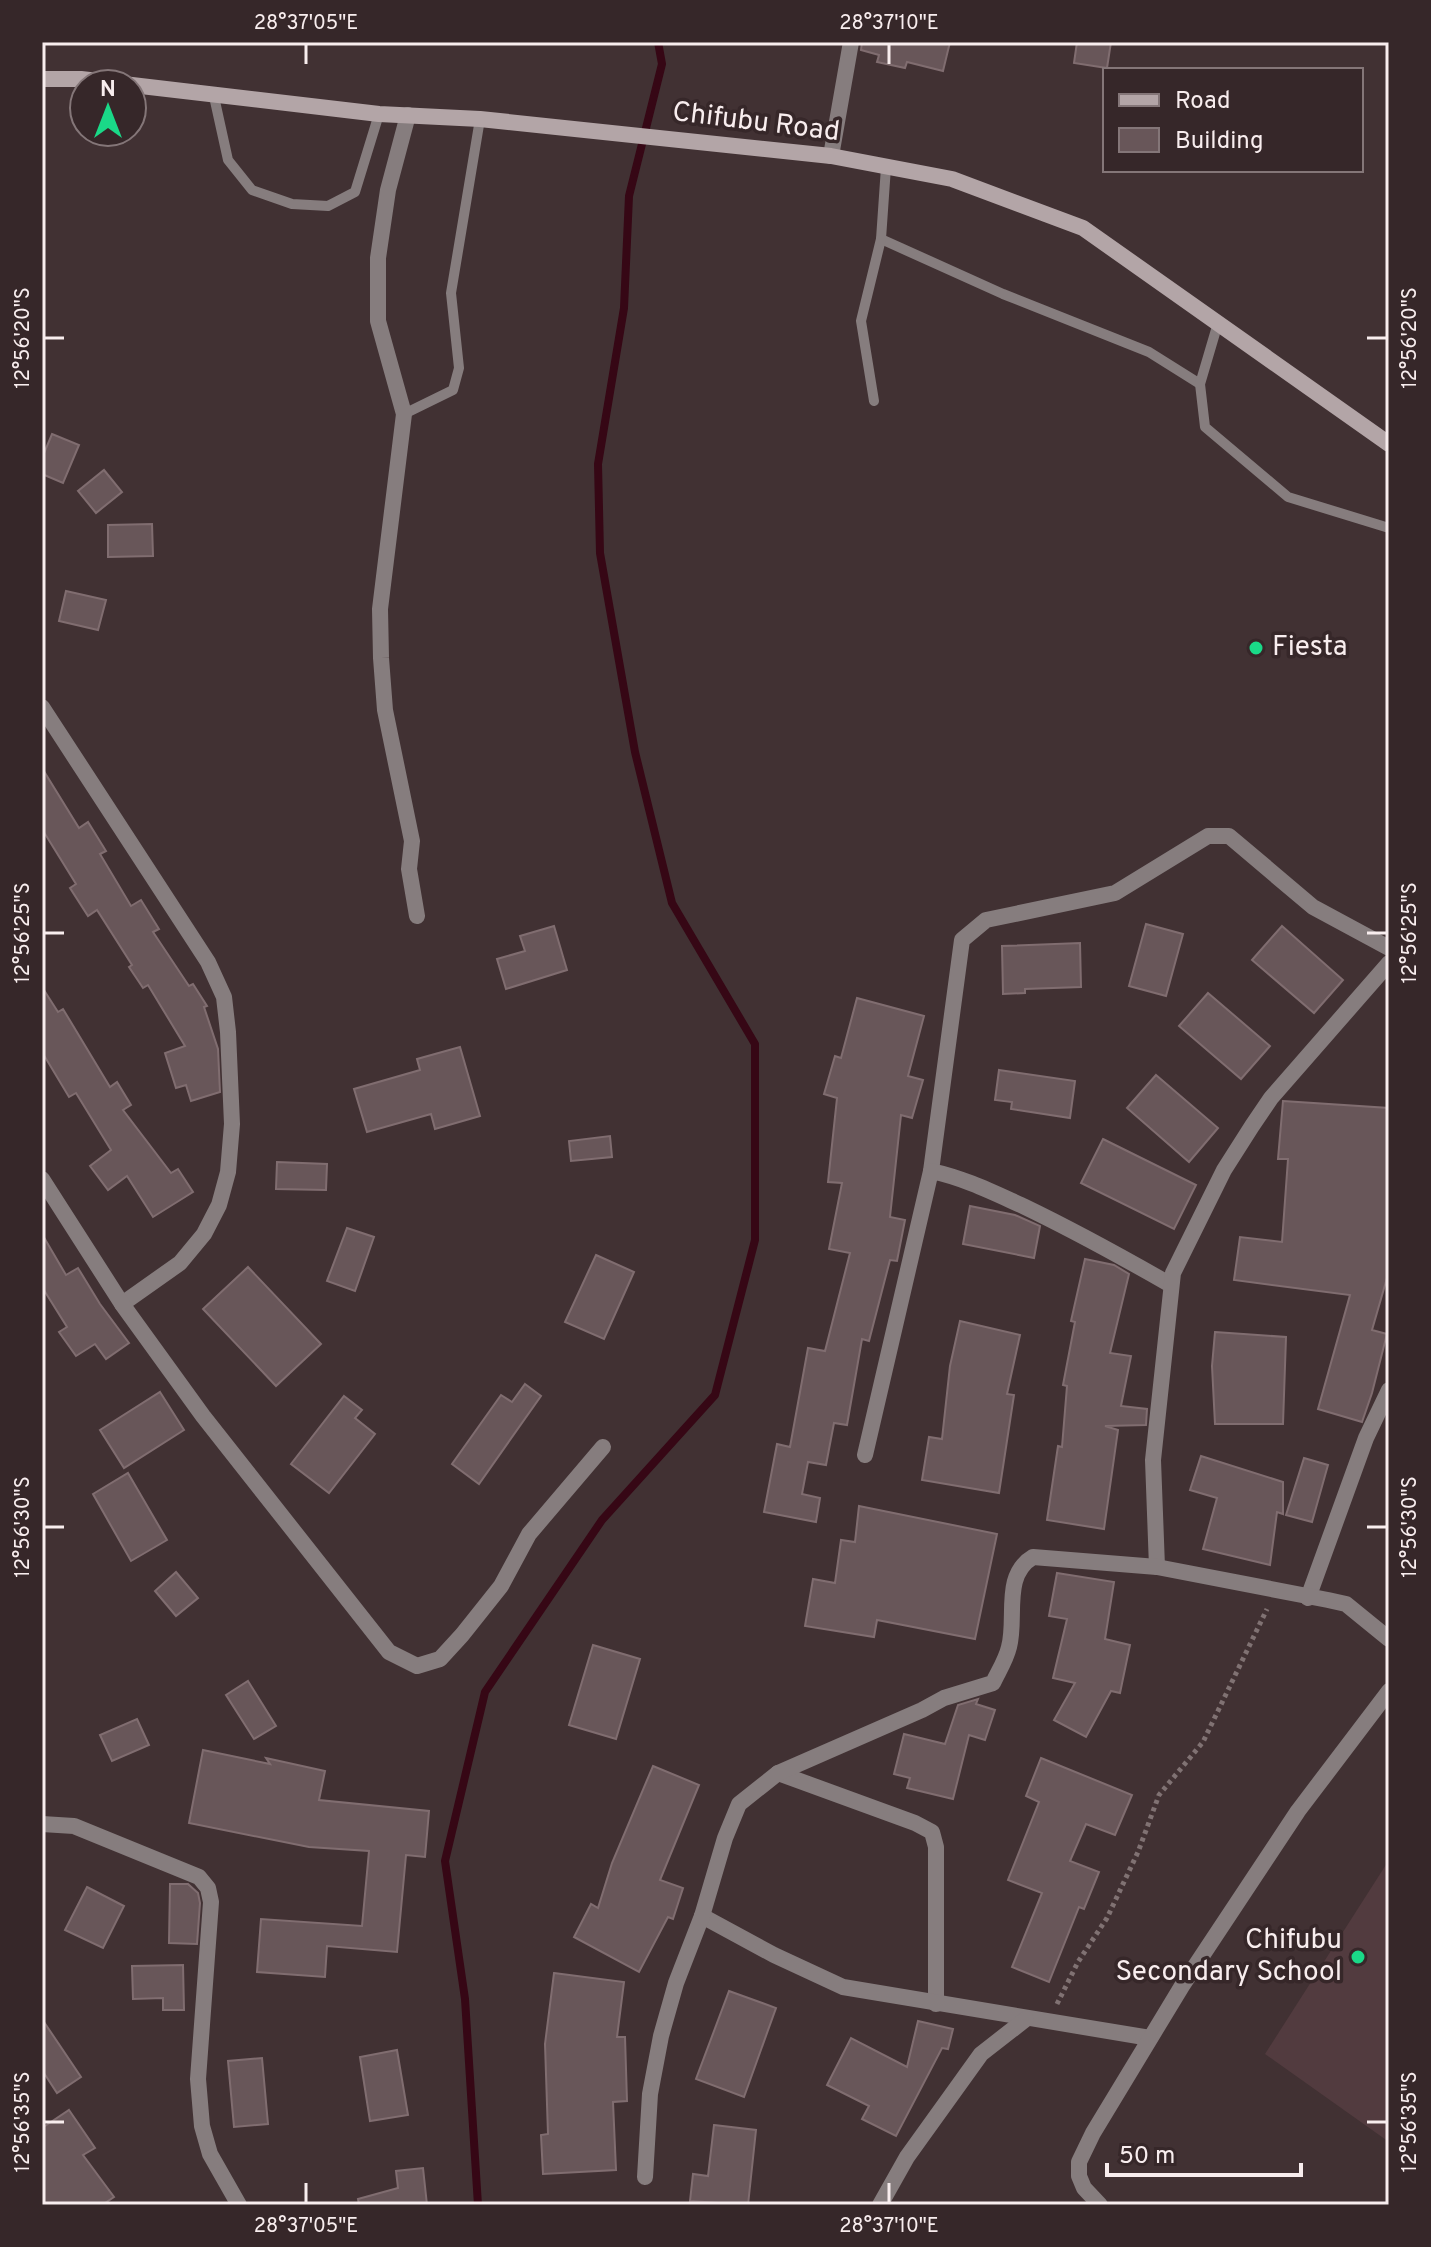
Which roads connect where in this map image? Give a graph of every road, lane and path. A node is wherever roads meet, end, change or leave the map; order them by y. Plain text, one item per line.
1 (851, 42) edge
2 (42, 79) edge
3 (213, 92) junction
4 (379, 114) junction
5 (408, 115) junction
6 (480, 119) junction
7 (831, 156) junction
8 (886, 167) junction
9 (881, 239) junction
10 (1218, 323) junction
11 (1200, 384) junction
12 (874, 401) dead end
13 (404, 414) junction
14 (1389, 444) edge
15 (1389, 528) edge
16 (42, 707) edge
17 (417, 916) dead end
18 (1389, 948) edge
19 (1389, 963) edge
20 (931, 1171) junction
21 (42, 1179) edge
22 (1171, 1285) junction
23 (122, 1304) junction
24 (1389, 1390) edge
25 (603, 1447) dead end
26 (865, 1455) dead end
27 (1157, 1567) junction
28 (1276, 1591) junction
29 (1308, 1598) junction
30 (1389, 1639) edge
31 (1389, 1691) edge
32 (778, 1773) junction
33 (42, 1824) edge
34 (702, 1916) junction
35 (936, 2004) junction
36 (1026, 2019) junction
37 (1048, 2023) junction
38 (1150, 2038) junction
39 (645, 2177) dead end
40 (239, 2205) edge
41 (880, 2205) edge
42 (1100, 2205) edge

1 - 7 street
2 - 3 main road, Chifubu Road
3 - 4 main road, Chifubu Road
3 - 4 lane
4 - 5 main road, Chifubu Road
5 - 6 main road, Chifubu Road
5 - 13 street
6 - 7 main road, Chifubu Road
6 - 13 lane
7 - 8 main road, Chifubu Road
8 - 9 lane
8 - 10 main road, Chifubu Road
9 - 11 lane
9 - 12 lane
10 - 11 lane
10 - 14 main road, Chifubu Road
11 - 15 lane
13 - 17 street
16 - 23 street
18 - 20 street
19 - 22 street
20 - 22 street
20 - 26 street
21 - 23 street
22 - 27 street
23 - 25 street
24 - 29 street
27 - 28 street
27 - 32 street
28 - 29 street
28 - 37 path
29 - 30 street
31 - 38 street
32 - 34 street
32 - 35 street
33 - 40 street
34 - 35 street
34 - 39 street
35 - 36 street
36 - 37 street
36 - 41 street
37 - 38 street
38 - 42 street

